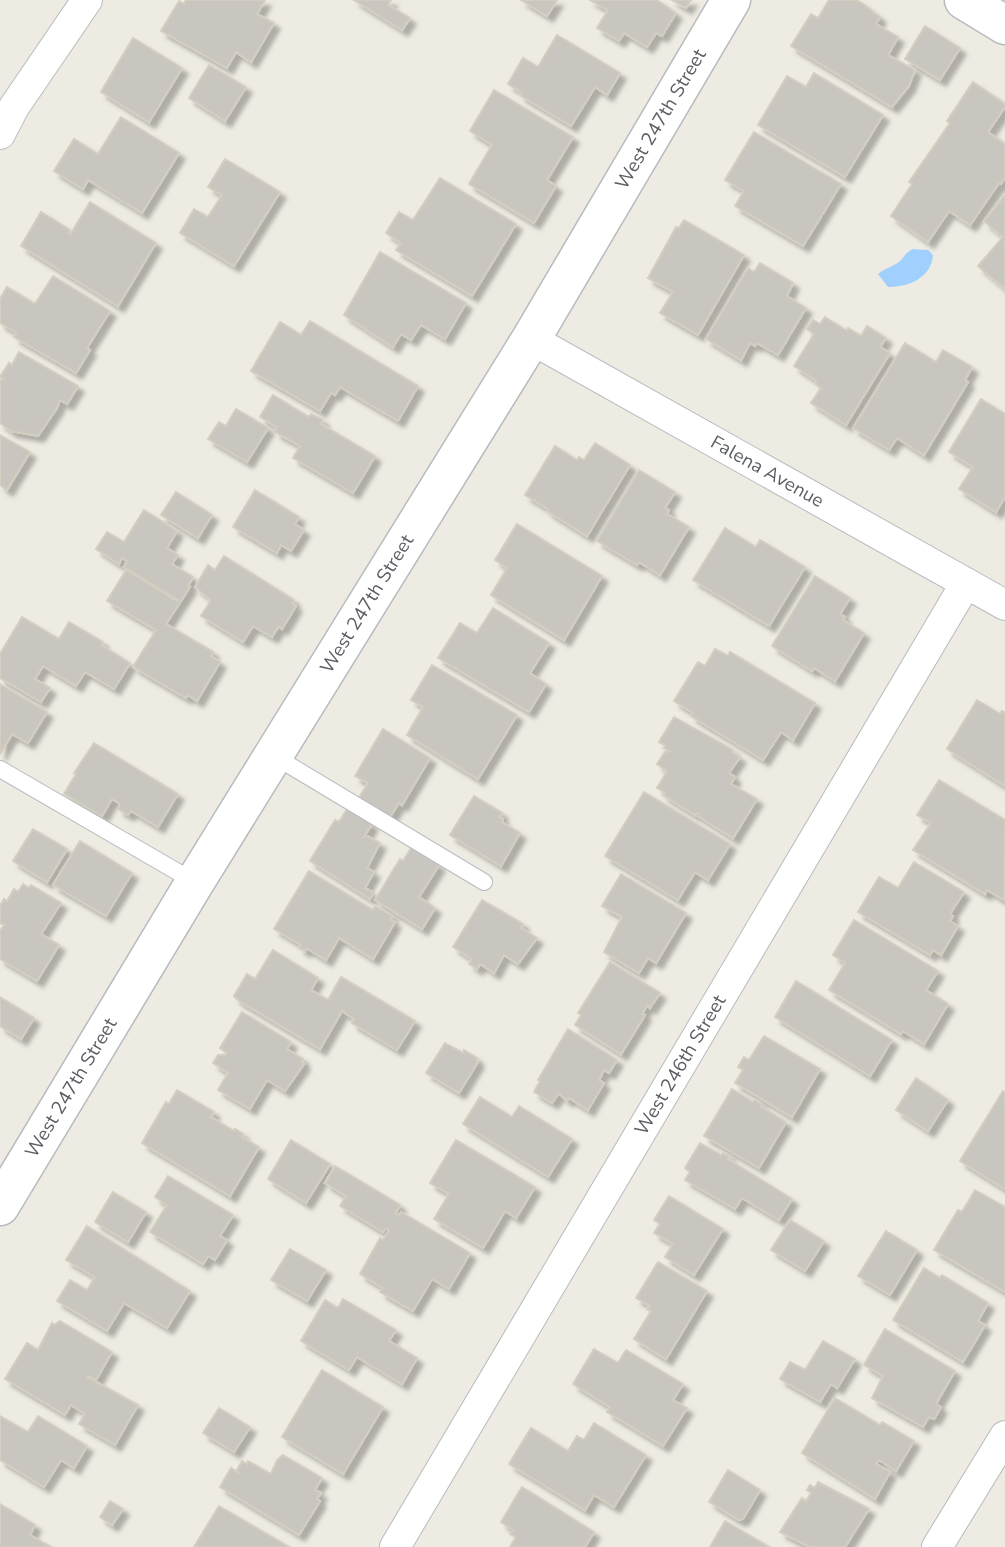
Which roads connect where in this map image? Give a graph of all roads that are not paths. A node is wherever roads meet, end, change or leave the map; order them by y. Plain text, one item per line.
1 (87, 0) edge
2 (731, 0) edge
3 (964, 0) edge
4 (1005, 25) edge
5 (0, 134) edge
6 (531, 339) junction
7 (965, 583) junction
8 (1005, 605) edge
9 (274, 756) junction
10 (0, 769) edge
11 (195, 882) junction
12 (484, 882) dead end
13 (0, 1206) edge
14 (1005, 1436) edge
15 (395, 1547) edge
16 (937, 1547) edge

1 - 5 street
2 - 6 street, West 247th Street
3 - 4 street
6 - 7 street, Falena Avenue
6 - 9 street, West 247th Street
7 - 8 street, Falena Avenue
7 - 15 street, West 246th Street
9 - 11 street, West 247th Street
9 - 12 lane
10 - 11 lane
11 - 13 street, West 247th Street
14 - 16 street

